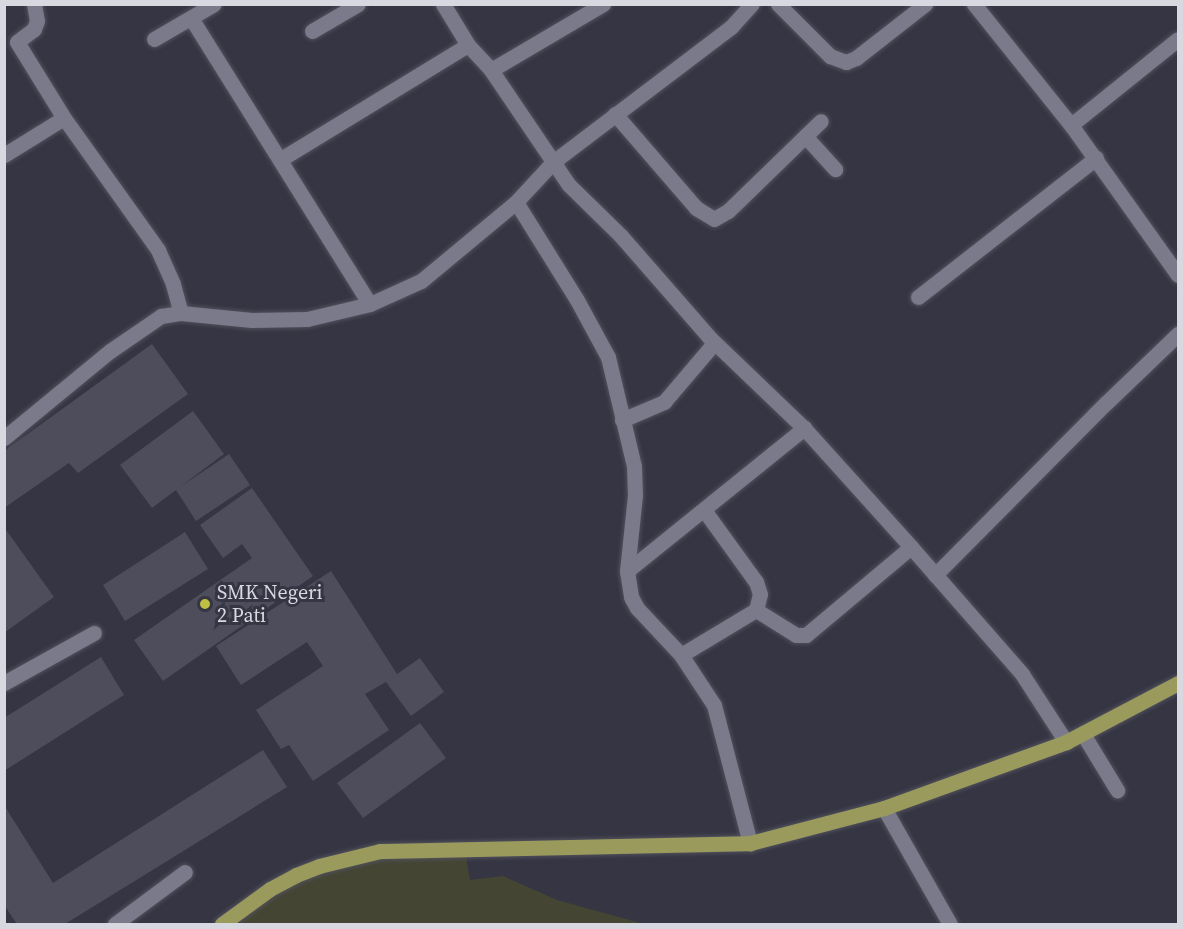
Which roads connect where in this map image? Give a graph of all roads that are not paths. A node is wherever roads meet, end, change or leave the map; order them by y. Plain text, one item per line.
1 (214, 4) edge
2 (358, 4) edge
3 (443, 4) edge
4 (603, 4) edge
5 (752, 4) edge
6 (778, 4) edge
7 (925, 4) edge
8 (974, 4) edge
9 (38, 6) edge
10 (191, 18) junction
11 (312, 31) dead end
12 (154, 39) dead end
13 (1178, 41) edge
14 (468, 45) junction
15 (11, 46) edge
16 (491, 70) junction
17 (615, 114) junction
18 (64, 118) junction
19 (821, 122) dead end
20 (1071, 125) junction
21 (805, 136) junction
22 (4, 155) edge
23 (1096, 158) junction
24 (281, 159) junction
25 (553, 162) junction
26 (835, 169) dead end
27 (516, 202) junction
28 (1179, 275) edge
29 (918, 297) dead end
30 (370, 304) junction
31 (181, 313) junction
32 (1179, 334) edge
33 (714, 343) junction
34 (622, 420) junction
35 (804, 428) junction
36 (4, 438) edge
37 (704, 510) junction
38 (910, 547) junction
39 (627, 571) junction
40 (935, 575) junction
41 (756, 610) junction
42 (94, 633) dead end
43 (681, 655) junction
44 (4, 683) edge
45 (1179, 683) edge
46 (1083, 734) junction
47 (1066, 742) junction
48 (1117, 790) dead end
49 (884, 808) junction
50 (750, 843) junction
51 (185, 872) dead end
52 (115, 924) edge
53 (222, 924) edge
54 (950, 924) edge

1 - 10 street
2 - 11 street
3 - 14 street
4 - 16 street
5 - 17 street
6 - 7 street
8 - 20 street
9 - 15 street
10 - 12 street
10 - 24 street
13 - 20 street
14 - 16 street
14 - 24 street
15 - 18 street
16 - 25 street
17 - 21 street
17 - 25 street
18 - 22 street
18 - 31 street
19 - 21 street
20 - 23 street
21 - 26 street
23 - 28 street
23 - 29 street
24 - 30 street
25 - 27 street
25 - 33 street
27 - 30 street
27 - 34 street
30 - 31 street
31 - 36 street
32 - 40 street
33 - 34 street
33 - 35 street
34 - 39 street
35 - 37 street
35 - 38 street
37 - 39 street
37 - 41 street
38 - 40 street
38 - 41 street
39 - 43 street
40 - 47 street
41 - 43 street
42 - 44 street
43 - 50 street
45 - 46 main road
46 - 47 main road
46 - 48 street
47 - 49 main road
49 - 50 main road
49 - 54 street
50 - 53 main road
51 - 52 street

